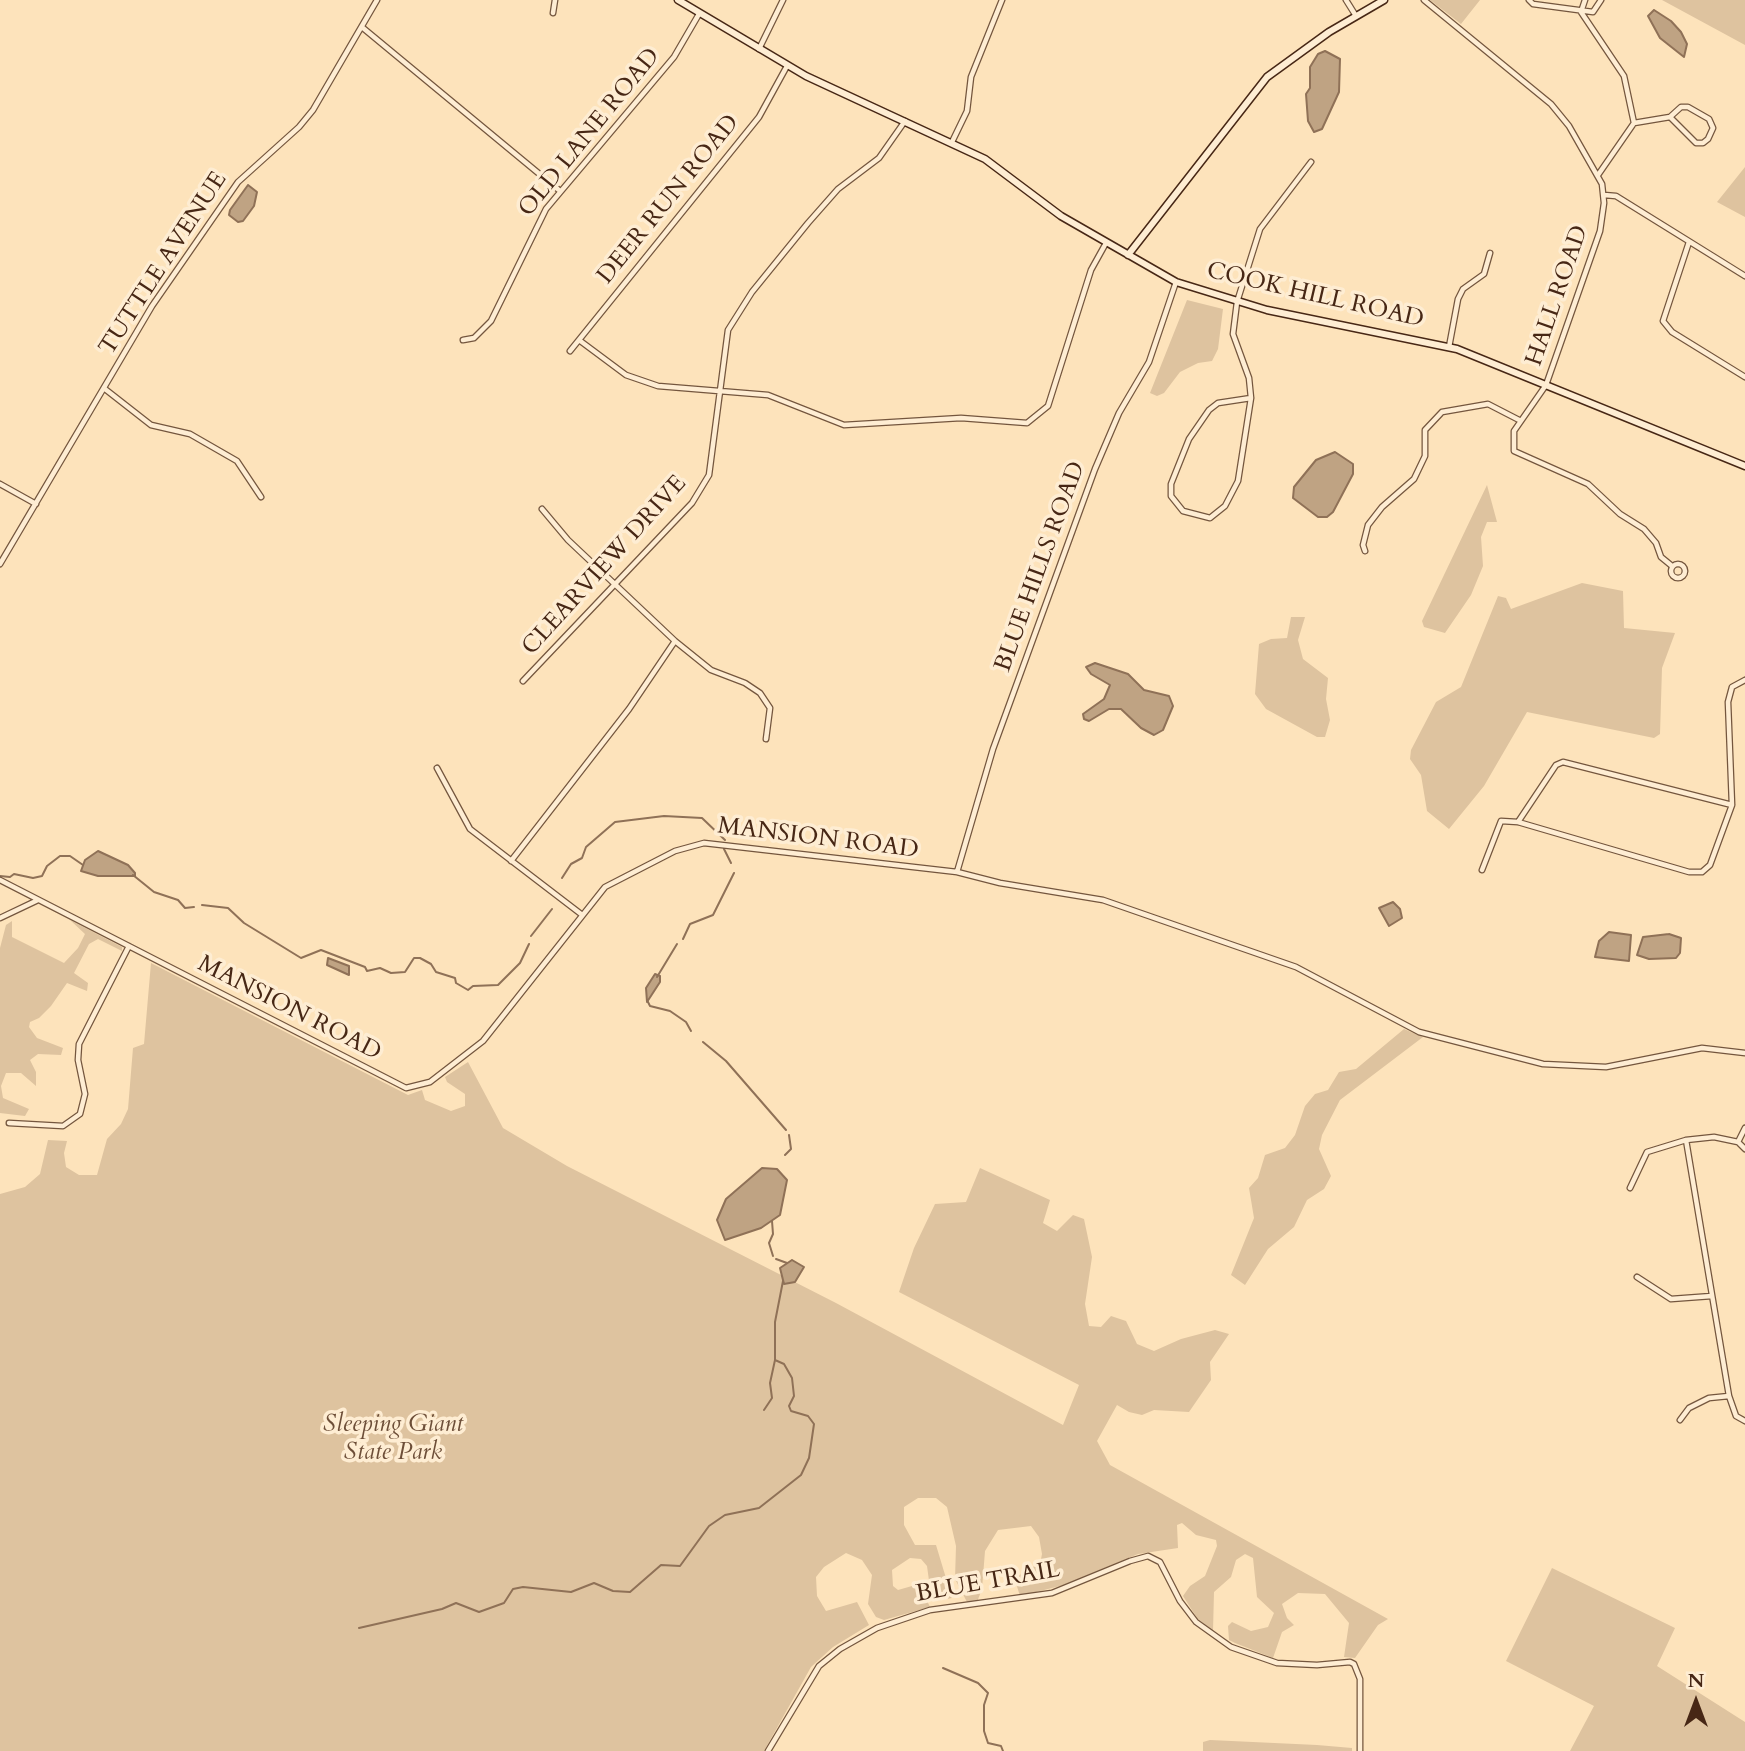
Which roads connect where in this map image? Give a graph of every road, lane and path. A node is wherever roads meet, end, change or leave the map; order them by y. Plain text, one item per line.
1 (377, 0) edge
2 (555, 0) edge
3 (678, 0) edge
4 (783, 0) edge
5 (1002, 0) edge
6 (1346, 0) edge
7 (1384, 0) edge
8 (1424, 0) edge
9 (1529, 0) edge
10 (1585, 0) edge
11 (1601, 0) edge
12 (1581, 12) junction
13 (553, 13) dead end
14 (699, 14) junction
15 (1356, 16) junction
16 (363, 28) junction
17 (759, 49) junction
18 (786, 66) junction
19 (1670, 117) junction
20 (905, 120) junction
21 (1634, 123) junction
22 (952, 142) junction
23 (1311, 162) dead end
24 (1598, 175) junction
25 (560, 191) junction
26 (1604, 195) junction
27 (1689, 242) junction
28 (1106, 243) junction
29 (1490, 253) dead end
30 (1128, 255) junction
31 (1745, 276) edge
32 (1176, 282) junction
33 (1237, 302) junction
34 (463, 340) dead end
35 (579, 340) junction
36 (1449, 347) junction
37 (570, 351) dead end
38 (1745, 377) edge
39 (1546, 385) junction
40 (105, 389) junction
41 (721, 393) junction
42 (1251, 398) junction
43 (1521, 421) junction
44 (1745, 466) edge
45 (0, 484) edge
46 (261, 497) dead end
47 (36, 504) junction
48 (542, 509) dead end
49 (1365, 551) dead end
50 (0, 564) edge
51 (1672, 566) dead end
52 (614, 583) junction
53 (675, 641) junction
54 (1745, 680) edge
55 (523, 681) dead end
56 (766, 739) dead end
57 (437, 768) dead end
58 (1732, 805) junction
59 (1518, 822) junction
60 (512, 860) junction
61 (1482, 870) dead end
62 (957, 872) junction
63 (0, 880) edge
64 (38, 900) junction
65 (581, 914) junction
66 (0, 918) edge
67 (129, 946) junction
68 (1745, 1053) edge
69 (9, 1123) dead end
70 (1745, 1128) edge
71 (1686, 1140) junction
72 (1738, 1142) junction
73 (1745, 1149) edge
74 (1630, 1188) dead end
75 (1637, 1277) dead end
76 (1712, 1296) junction
77 (1729, 1396) junction
78 (1680, 1420) dead end
79 (1745, 1421) edge
80 (768, 1751) edge
81 (1360, 1751) edge

1 - 16 street, TUTTLE AVENUE
2 - 13 street
3 - 14 street, COOK HILL ROAD
4 - 17 street
5 - 22 street
6 - 15 street
7 - 15 street
8 - 24 street, HALL ROAD
9 - 12 street
10 - 12 street
11 - 12 street
12 - 21 street
14 - 17 street, COOK HILL ROAD
14 - 25 street, OLD LANE ROAD
15 - 30 street
16 - 25 street
16 - 40 street, TUTTLE AVENUE
17 - 18 street, COOK HILL ROAD
18 - 20 street, COOK HILL ROAD
18 - 35 street, DEER RUN ROAD
19 - 19 street
19 - 21 street
20 - 22 street, COOK HILL ROAD
20 - 41 street, CLEARVIEW DRIVE
21 - 24 street
22 - 28 street, COOK HILL ROAD
23 - 33 street
24 - 26 street, HALL ROAD
25 - 34 street, OLD LANE ROAD
26 - 27 street
26 - 39 street, HALL ROAD
27 - 31 street
27 - 38 street
28 - 30 street, COOK HILL ROAD
28 - 41 street
29 - 36 street
30 - 32 street, COOK HILL ROAD
32 - 33 street, COOK HILL ROAD
32 - 62 street, BLUE HILLS ROAD
33 - 36 street, COOK HILL ROAD
33 - 42 street
35 - 37 street, DEER RUN ROAD
35 - 41 street
36 - 39 street, COOK HILL ROAD
39 - 43 street, HALL ROAD
39 - 44 street, COOK HILL ROAD
40 - 46 street
40 - 47 street, TUTTLE AVENUE
41 - 52 street, CLEARVIEW DRIVE
42 - 42 street
43 - 49 street
43 - 51 street
45 - 47 street
47 - 50 street, TUTTLE AVENUE
48 - 52 street
52 - 53 street
52 - 55 street, CLEARVIEW DRIVE
53 - 56 street
53 - 60 street
54 - 58 street
57 - 60 street
58 - 59 street
58 - 59 street
59 - 61 street
60 - 65 street
62 - 65 street, MANSION ROAD
62 - 68 street, MANSION ROAD
63 - 64 street, MANSION ROAD
64 - 66 street
64 - 67 street, MANSION ROAD
65 - 67 street, MANSION ROAD
67 - 69 street
70 - 72 street
71 - 72 street
71 - 74 street
71 - 76 street
72 - 73 street
75 - 76 street
76 - 77 street
77 - 78 street
77 - 79 street
80 - 81 street, BLUE TRAIL

